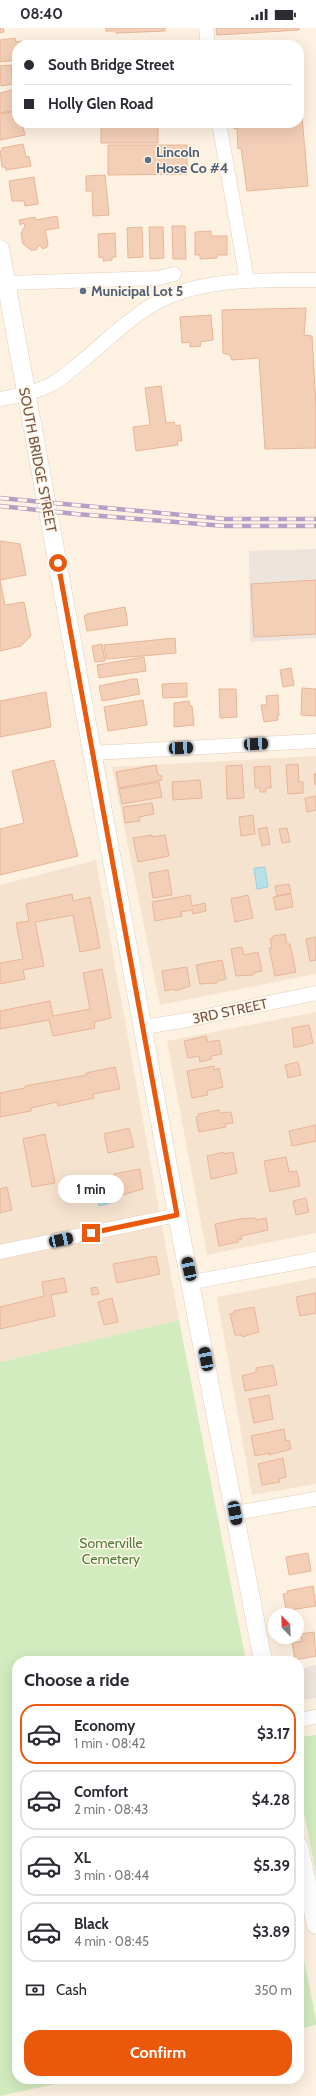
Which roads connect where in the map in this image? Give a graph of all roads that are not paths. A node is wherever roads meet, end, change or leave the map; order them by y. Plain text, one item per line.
1 (206, 28) edge
2 (207, 40) edge
3 (220, 128) edge
4 (0, 249) edge
5 (174, 274) dead end
6 (247, 280) junction
7 (316, 280) edge
8 (6, 283) junction
9 (26, 395) junction
10 (0, 399) edge
11 (316, 741) edge
12 (92, 753) junction
13 (316, 993) edge
14 (144, 1027) junction
15 (177, 1215) junction
16 (0, 1252) edge
17 (316, 1259) edge
18 (192, 1282) junction
19 (316, 1499) edge
20 (235, 1513) junction
21 (262, 1656) edge
22 (316, 1717) edge
23 (304, 1719) edge
24 (304, 1869) edge
25 (316, 1925) edge

1 - 2 street
3 - 6 street
4 - 8 street, SOUTH BRIDGE STREET
5 - 8 street
6 - 7 street
6 - 9 street
8 - 9 street, SOUTH BRIDGE STREET
9 - 10 street
9 - 12 street, SOUTH BRIDGE STREET
11 - 12 street
12 - 14 street, SOUTH BRIDGE STREET
13 - 14 street, 3RD STREET
14 - 15 street, SOUTH BRIDGE STREET
15 - 16 street
15 - 18 street, SOUTH BRIDGE STREET
17 - 18 street
18 - 20 street, SOUTH BRIDGE STREET
19 - 20 street
20 - 21 street, SOUTH BRIDGE STREET
22 - 23 street
24 - 25 street

